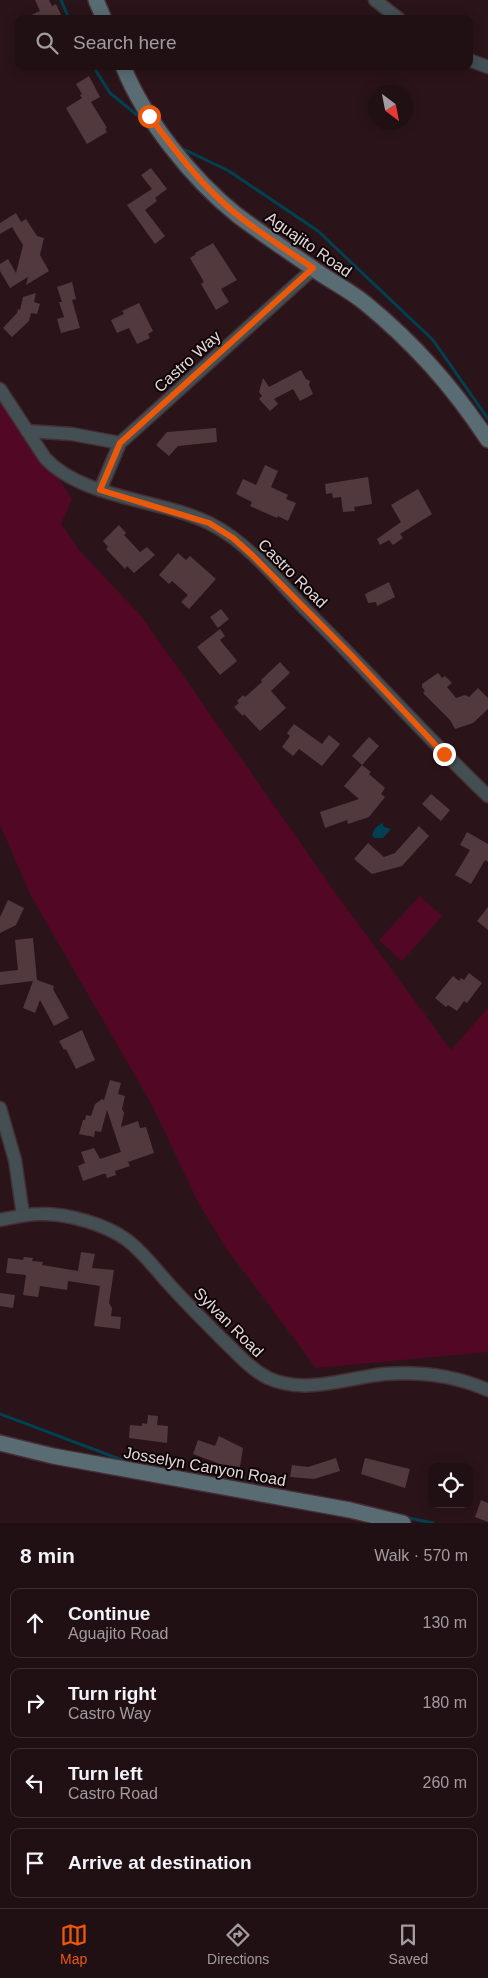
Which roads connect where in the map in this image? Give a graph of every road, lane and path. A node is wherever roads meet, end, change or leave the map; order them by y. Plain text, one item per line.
1 (96, 0) edge
2 (375, 0) edge
3 (102, 15) edge
4 (394, 15) edge
5 (473, 61) edge
6 (488, 66) edge
7 (125, 70) edge
8 (313, 268) junction
9 (0, 389) edge
10 (27, 430) junction
11 (488, 440) edge
12 (120, 443) junction
13 (100, 490) junction
14 (488, 796) edge
15 (0, 1108) edge
16 (23, 1215) junction
17 (0, 1220) edge
18 (488, 1390) edge
19 (0, 1444) edge
20 (403, 1523) edge

1 - 3 street
2 - 4 street
5 - 6 street
7 - 8 street, Aguajito Road
8 - 11 street, Aguajito Road
8 - 12 street, Castro Way
9 - 10 street, Castro Road
10 - 12 street
10 - 13 street, Castro Road
12 - 13 street, Castro Way
13 - 14 street, Castro Road
15 - 16 street
16 - 17 street, Sylvan Road
16 - 18 street, Sylvan Road
19 - 20 street, Josselyn Canyon Road

